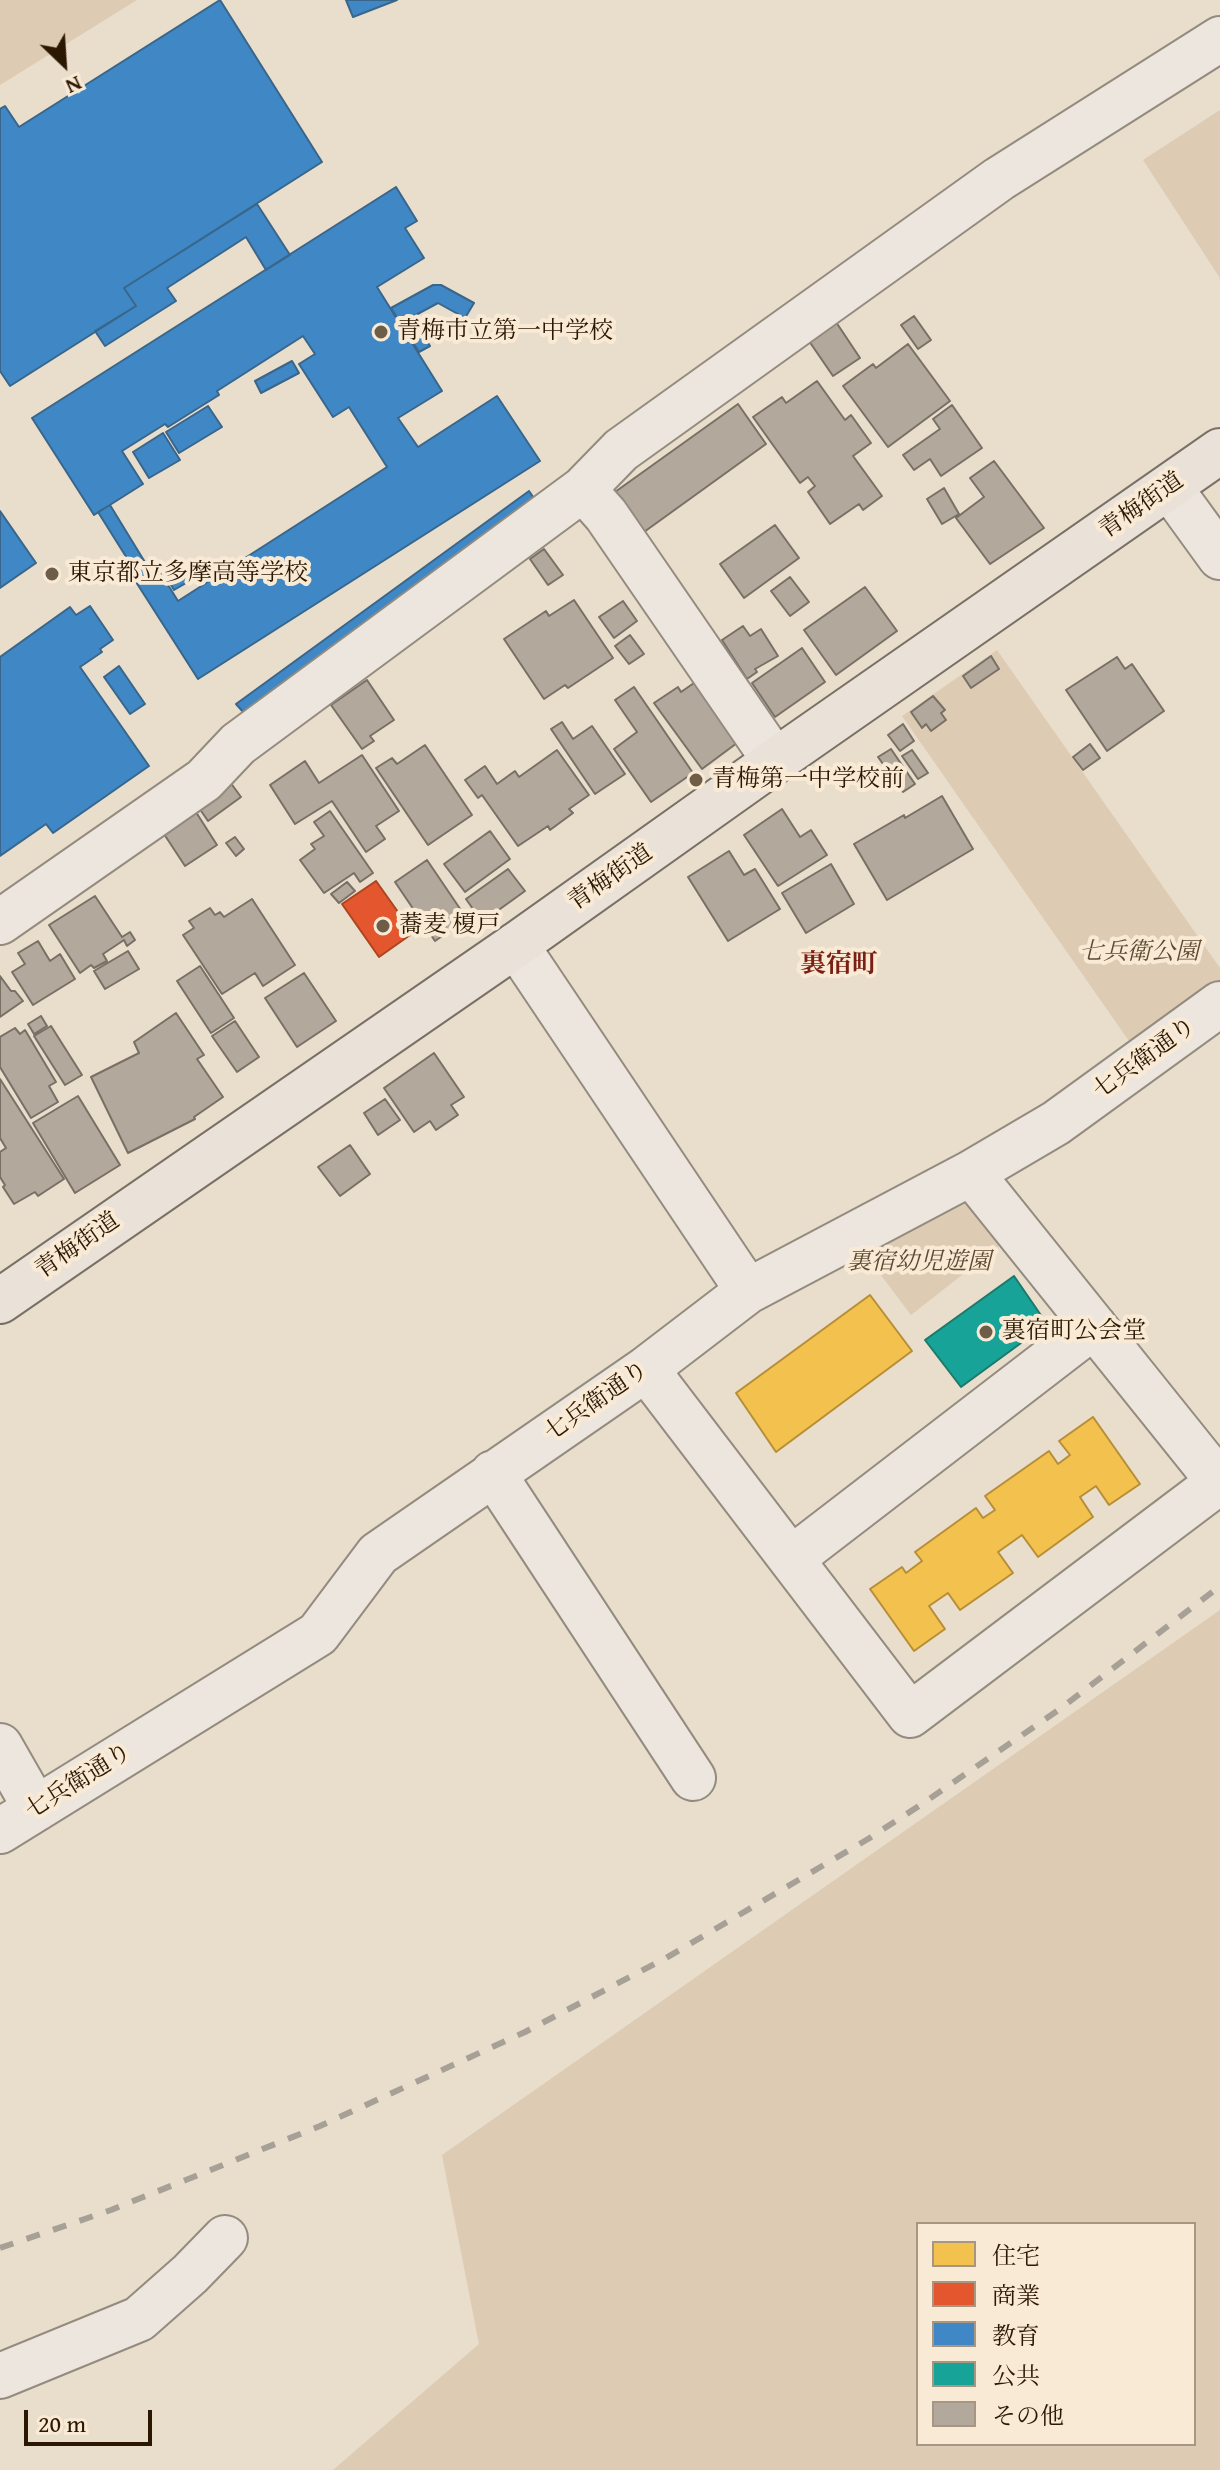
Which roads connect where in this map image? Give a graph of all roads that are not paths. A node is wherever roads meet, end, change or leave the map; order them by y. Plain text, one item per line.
1 (1220, 39) edge
2 (1220, 451) edge
3 (1170, 488) junction
4 (583, 489) junction
5 (1220, 557) edge
6 (775, 761) junction
7 (0, 922) edge
8 (516, 945) junction
9 (1220, 1004) edge
10 (971, 1173) junction
11 (748, 1291) junction
12 (0, 1301) edge
13 (1094, 1326) junction
14 (646, 1369) junction
15 (493, 1473) junction
16 (791, 1559) junction
17 (0, 1746) edge
18 (693, 1778) dead end
19 (18, 1820) edge
20 (225, 2238) dead end
21 (0, 2376) edge

1 - 4 street
2 - 3 highway, 青梅街道
3 - 5 street
3 - 6 highway, 青梅街道
4 - 6 street
4 - 7 street
6 - 8 highway, 青梅街道
8 - 11 street
8 - 12 highway, 青梅街道
9 - 10 street, 七兵衛通り
10 - 11 street, 七兵衛通り
10 - 13 street
11 - 14 street, 七兵衛通り
13 - 16 street
13 - 16 street
14 - 15 street, 七兵衛通り
14 - 16 street
15 - 18 street
15 - 19 street, 七兵衛通り
17 - 19 street
20 - 21 street

